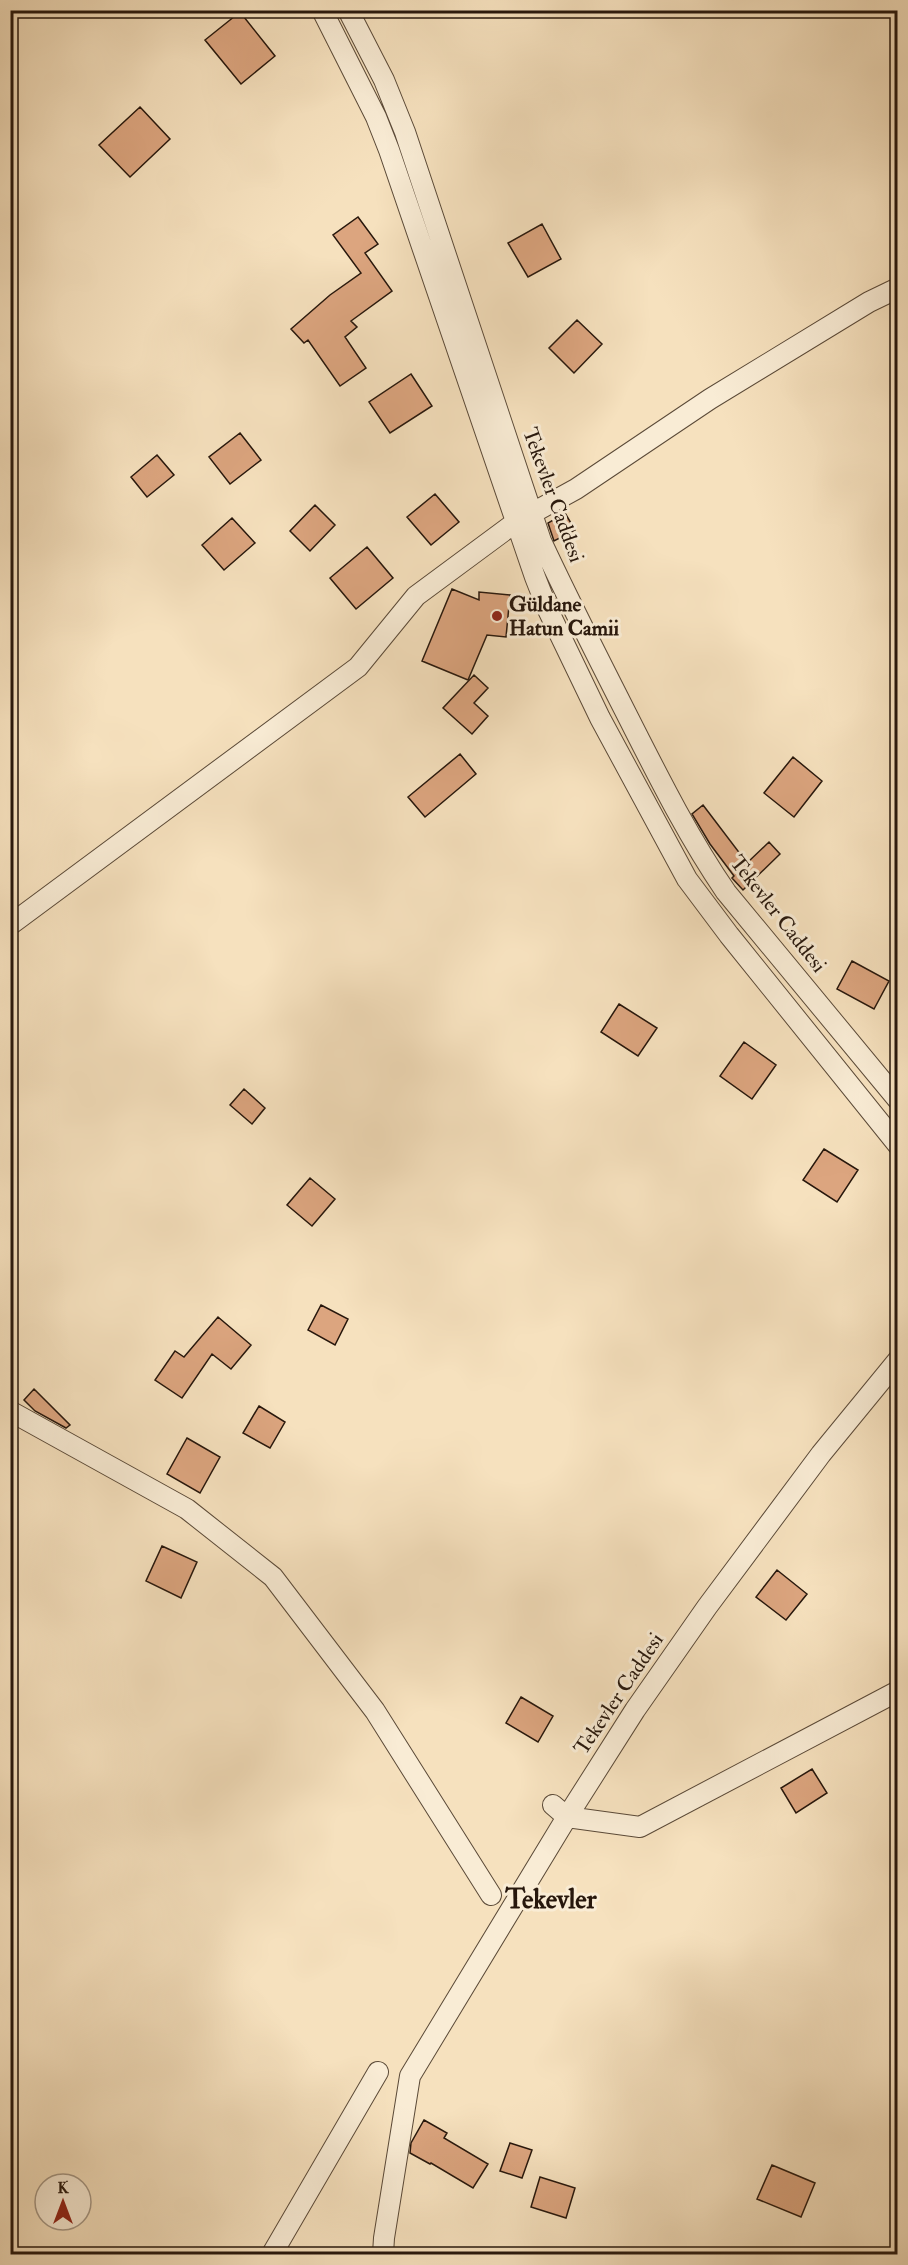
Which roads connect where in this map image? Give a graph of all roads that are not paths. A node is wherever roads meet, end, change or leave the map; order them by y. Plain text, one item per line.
1 (322, 10) edge
2 (348, 10) edge
3 (897, 288) edge
4 (524, 518) junction
5 (10, 925) edge
6 (897, 1100) edge
7 (897, 1145) edge
8 (897, 1360) edge
9 (10, 1411) edge
10 (897, 1691) edge
11 (560, 1811) junction
12 (491, 1895) dead end
13 (378, 2072) dead end
14 (272, 2254) edge
15 (383, 2254) edge

1 - 4 street
2 - 4 street, Tekevler Caddesi
3 - 4 street
4 - 5 street
4 - 6 street, Tekevler Caddesi
4 - 7 street
8 - 11 street, Tekevler Caddesi
9 - 12 street
10 - 11 street
11 - 15 street, Tekevler Caddesi
13 - 14 street

